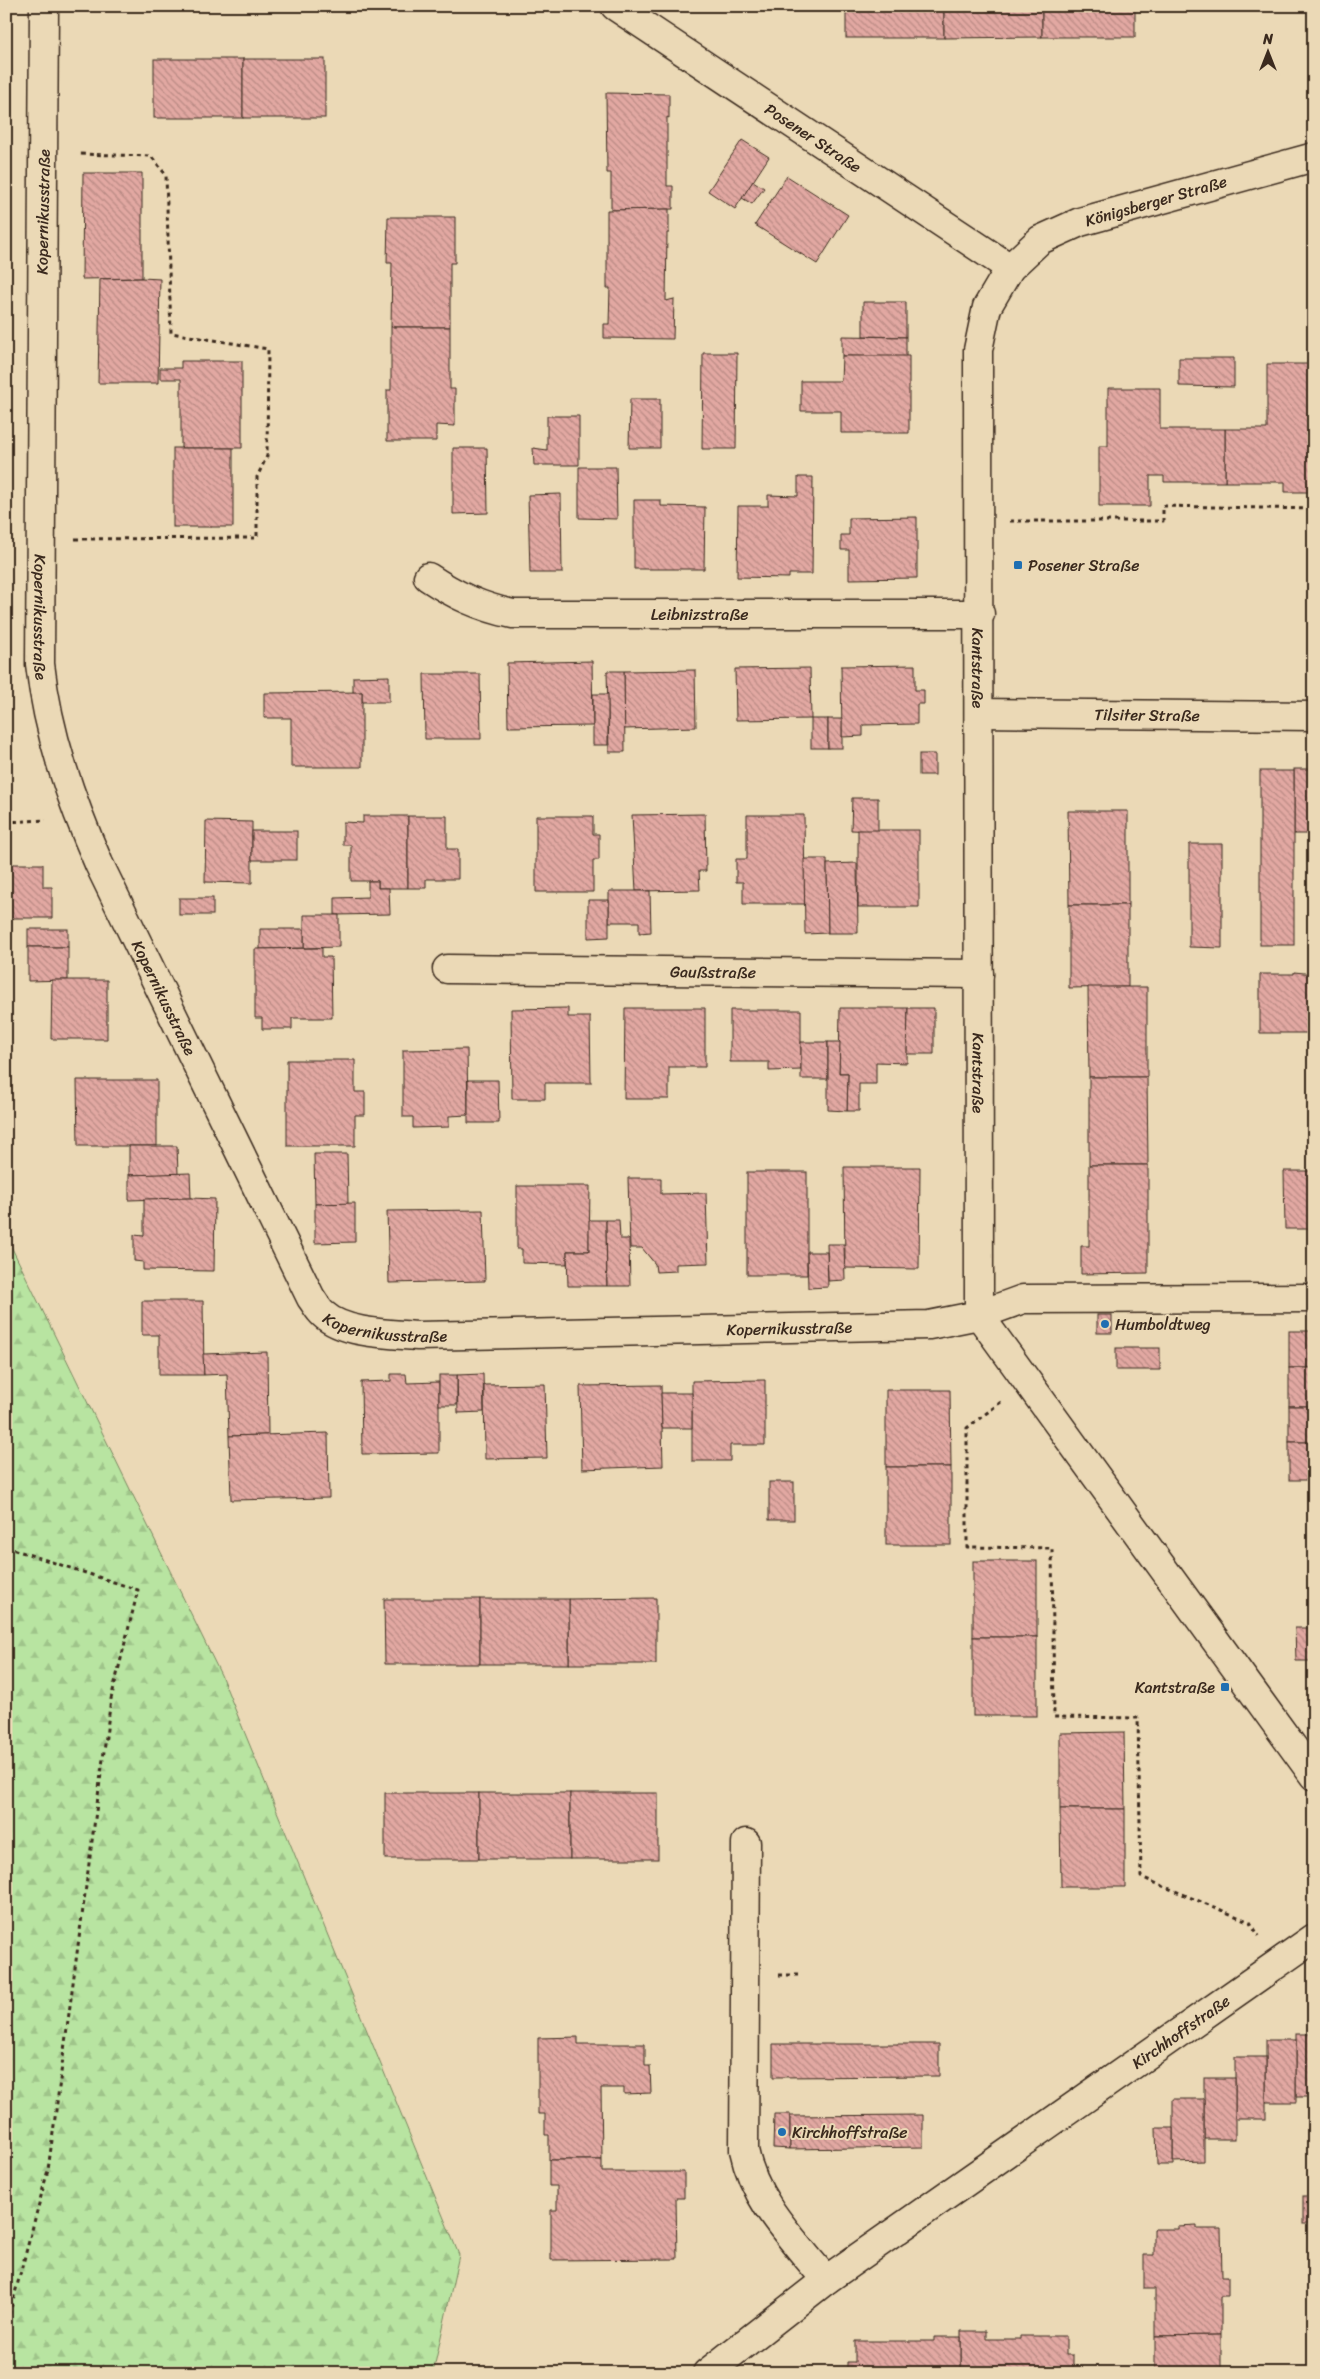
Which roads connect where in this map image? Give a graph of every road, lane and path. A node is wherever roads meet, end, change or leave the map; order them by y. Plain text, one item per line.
1 (44, 6) edge
2 (615, 6) edge
3 (44, 153) junction
4 (1314, 157) edge
5 (1010, 268) junction
6 (1314, 508) edge
7 (979, 521) junction
8 (40, 539) junction
9 (428, 577) dead end
10 (980, 614) junction
11 (979, 713) junction
12 (1314, 716) edge
13 (447, 969) dead end
14 (979, 974) junction
15 (1314, 1298) edge
16 (979, 1315) junction
17 (1027, 1382) junction
18 (6, 1547) edge
19 (1314, 1775) edge
20 (746, 1843) dead end
21 (1314, 1938) edge
22 (1278, 1963) junction
23 (826, 2280) junction
24 (6, 2327) edge
25 (707, 2373) edge

1 - 3 street, Kopernikusstraße
2 - 5 street, Posener Straße
3 - 8 street, Kopernikusstraße
3 - 8 path
4 - 5 street, Königsberger Straße
5 - 7 street, Kantstraße
6 - 7 path
7 - 10 street, Kantstraße
8 - 16 street, Kopernikusstraße
9 - 10 street, Leibnizstraße
10 - 11 street, Kantstraße
11 - 12 street, Tilsiter Straße
11 - 14 street, Kantstraße
13 - 14 street, Gaußstraße
14 - 16 street, Kantstraße
15 - 16 street
16 - 17 street
17 - 19 street
17 - 22 path
18 - 24 path
20 - 23 street
21 - 22 street, Kirchhoffstraße
22 - 23 street, Kirchhoffstraße
23 - 25 street, Kirchhoffstraße

